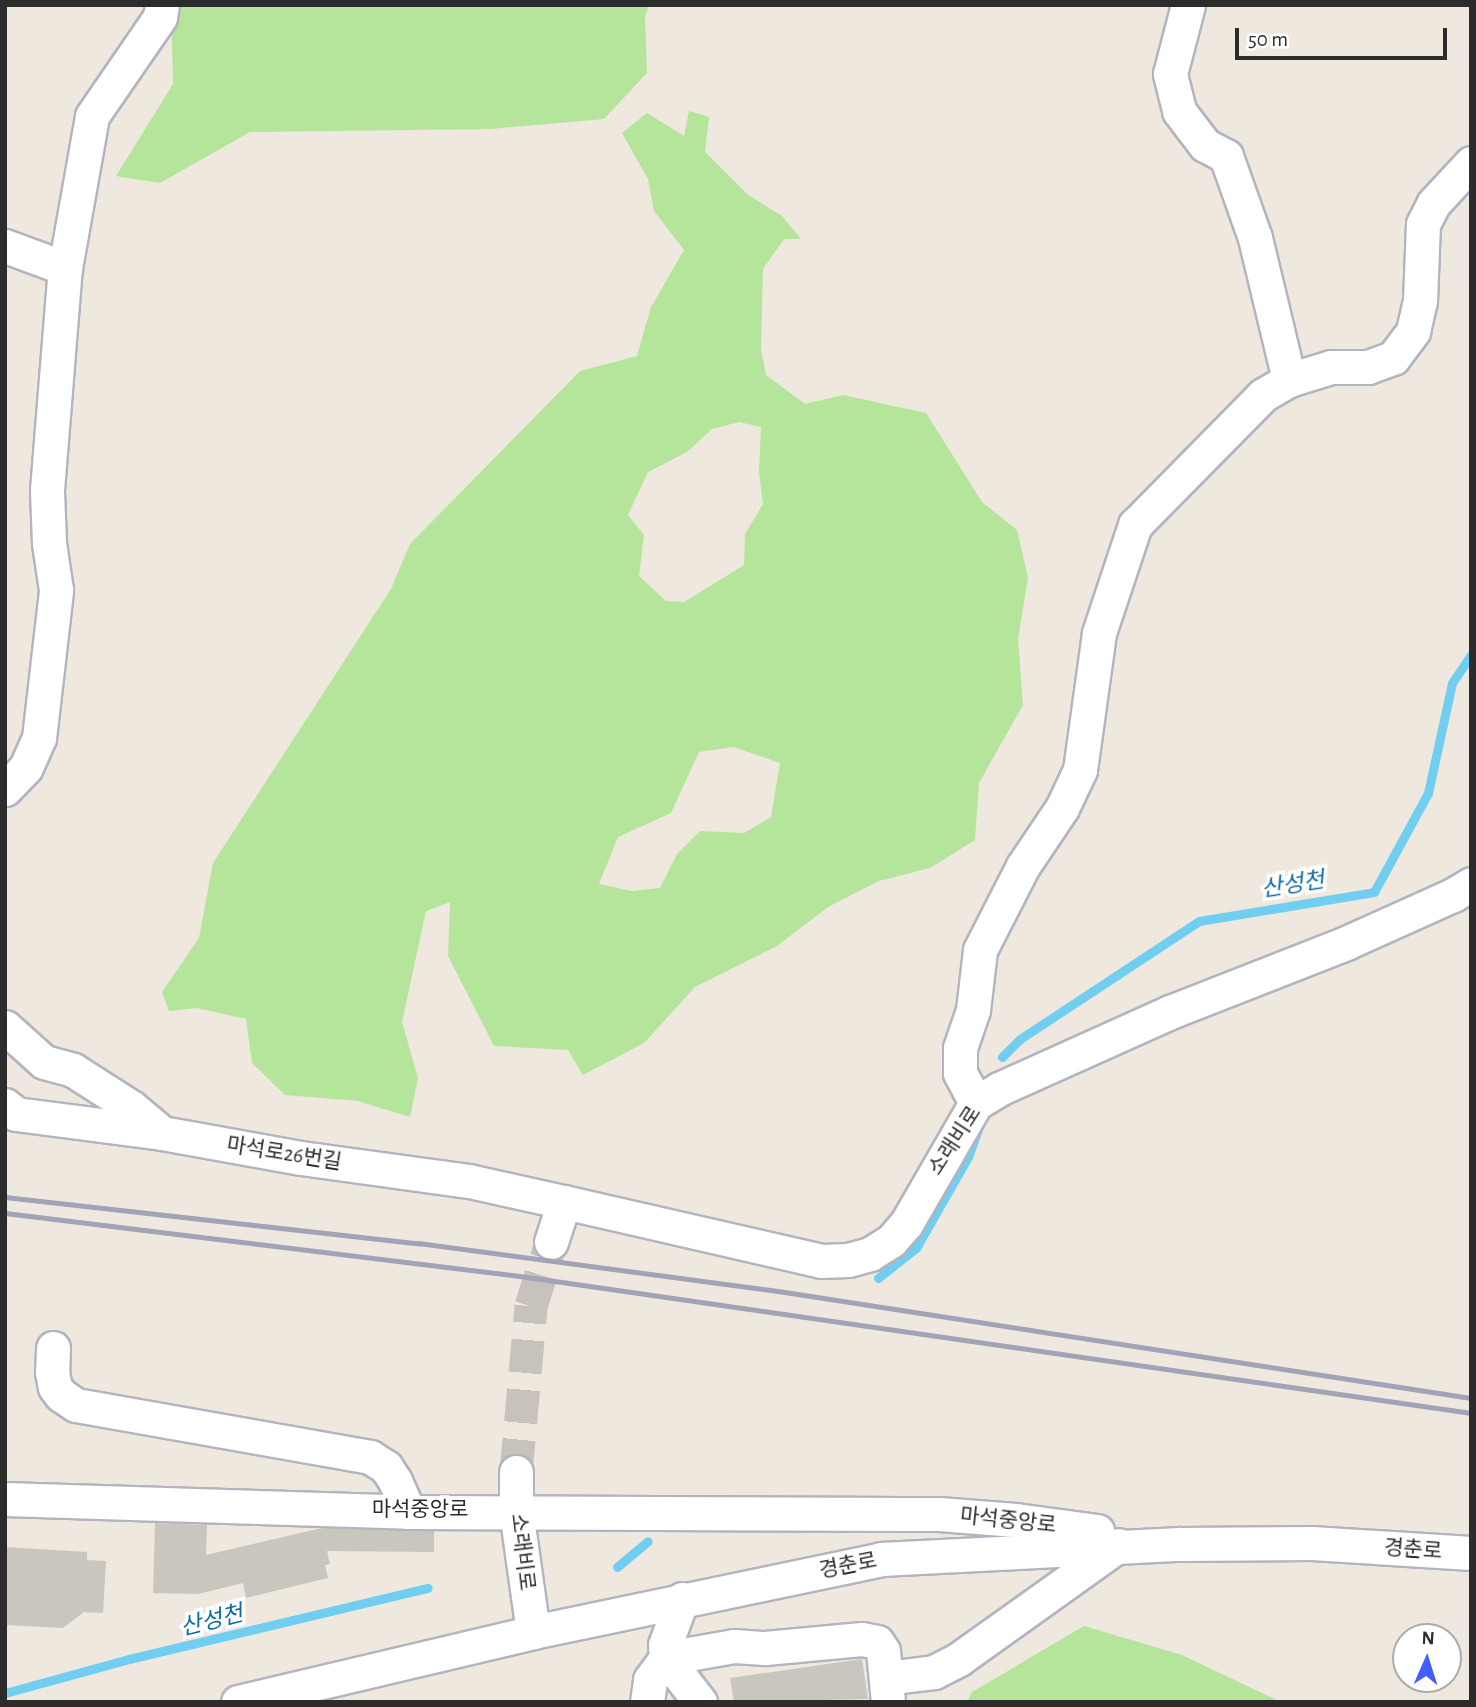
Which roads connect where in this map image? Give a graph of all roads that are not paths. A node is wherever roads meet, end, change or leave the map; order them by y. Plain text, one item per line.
1 (162, 5) edge
2 (1188, 5) edge
3 (1471, 163) edge
4 (5, 246) edge
5 (65, 268) junction
6 (1290, 380) junction
7 (5, 789) edge
8 (1471, 884) edge
9 (5, 1027) edge
10 (976, 1103) junction
11 (5, 1105) edge
12 (162, 1133) junction
13 (564, 1202) junction
14 (551, 1242) tunnel mouth
15 (53, 1349) dead end
16 (516, 1472) tunnel mouth
17 (5, 1499) edge
18 (409, 1511) junction
19 (516, 1511) junction
20 (834, 1513) junction
21 (1180, 1544) junction
22 (1119, 1545) junction
23 (1471, 1553) edge
24 (881, 1559) junction
25 (682, 1599) junction
26 (533, 1632) junction
27 (666, 1651) junction
28 (887, 1690) edge
29 (238, 1702) edge
30 (647, 1702) edge
31 (701, 1702) edge

1 - 5 street
2 - 6 street
3 - 6 street
4 - 5 street
5 - 7 street
6 - 10 street
8 - 10 street, 소래비로
9 - 12 street
10 - 13 street, 소래비로
11 - 12 street, 마석로26번길
12 - 13 street, 마석로26번길
13 - 14 street
15 - 18 street
16 - 19 street, 소래비로
17 - 18 street, 마석중앙로
18 - 19 street, 마석중앙로
19 - 20 street, 마석중앙로
19 - 26 street, 소래비로
20 - 21 street, 마석중앙로
20 - 24 street
21 - 22 street, 경춘로
21 - 23 street, 경춘로
22 - 24 street, 경춘로
22 - 28 street
24 - 25 street, 경춘로
25 - 26 street, 경춘로
25 - 27 street
26 - 29 street, 경춘로
27 - 28 street
27 - 30 street
27 - 31 street

